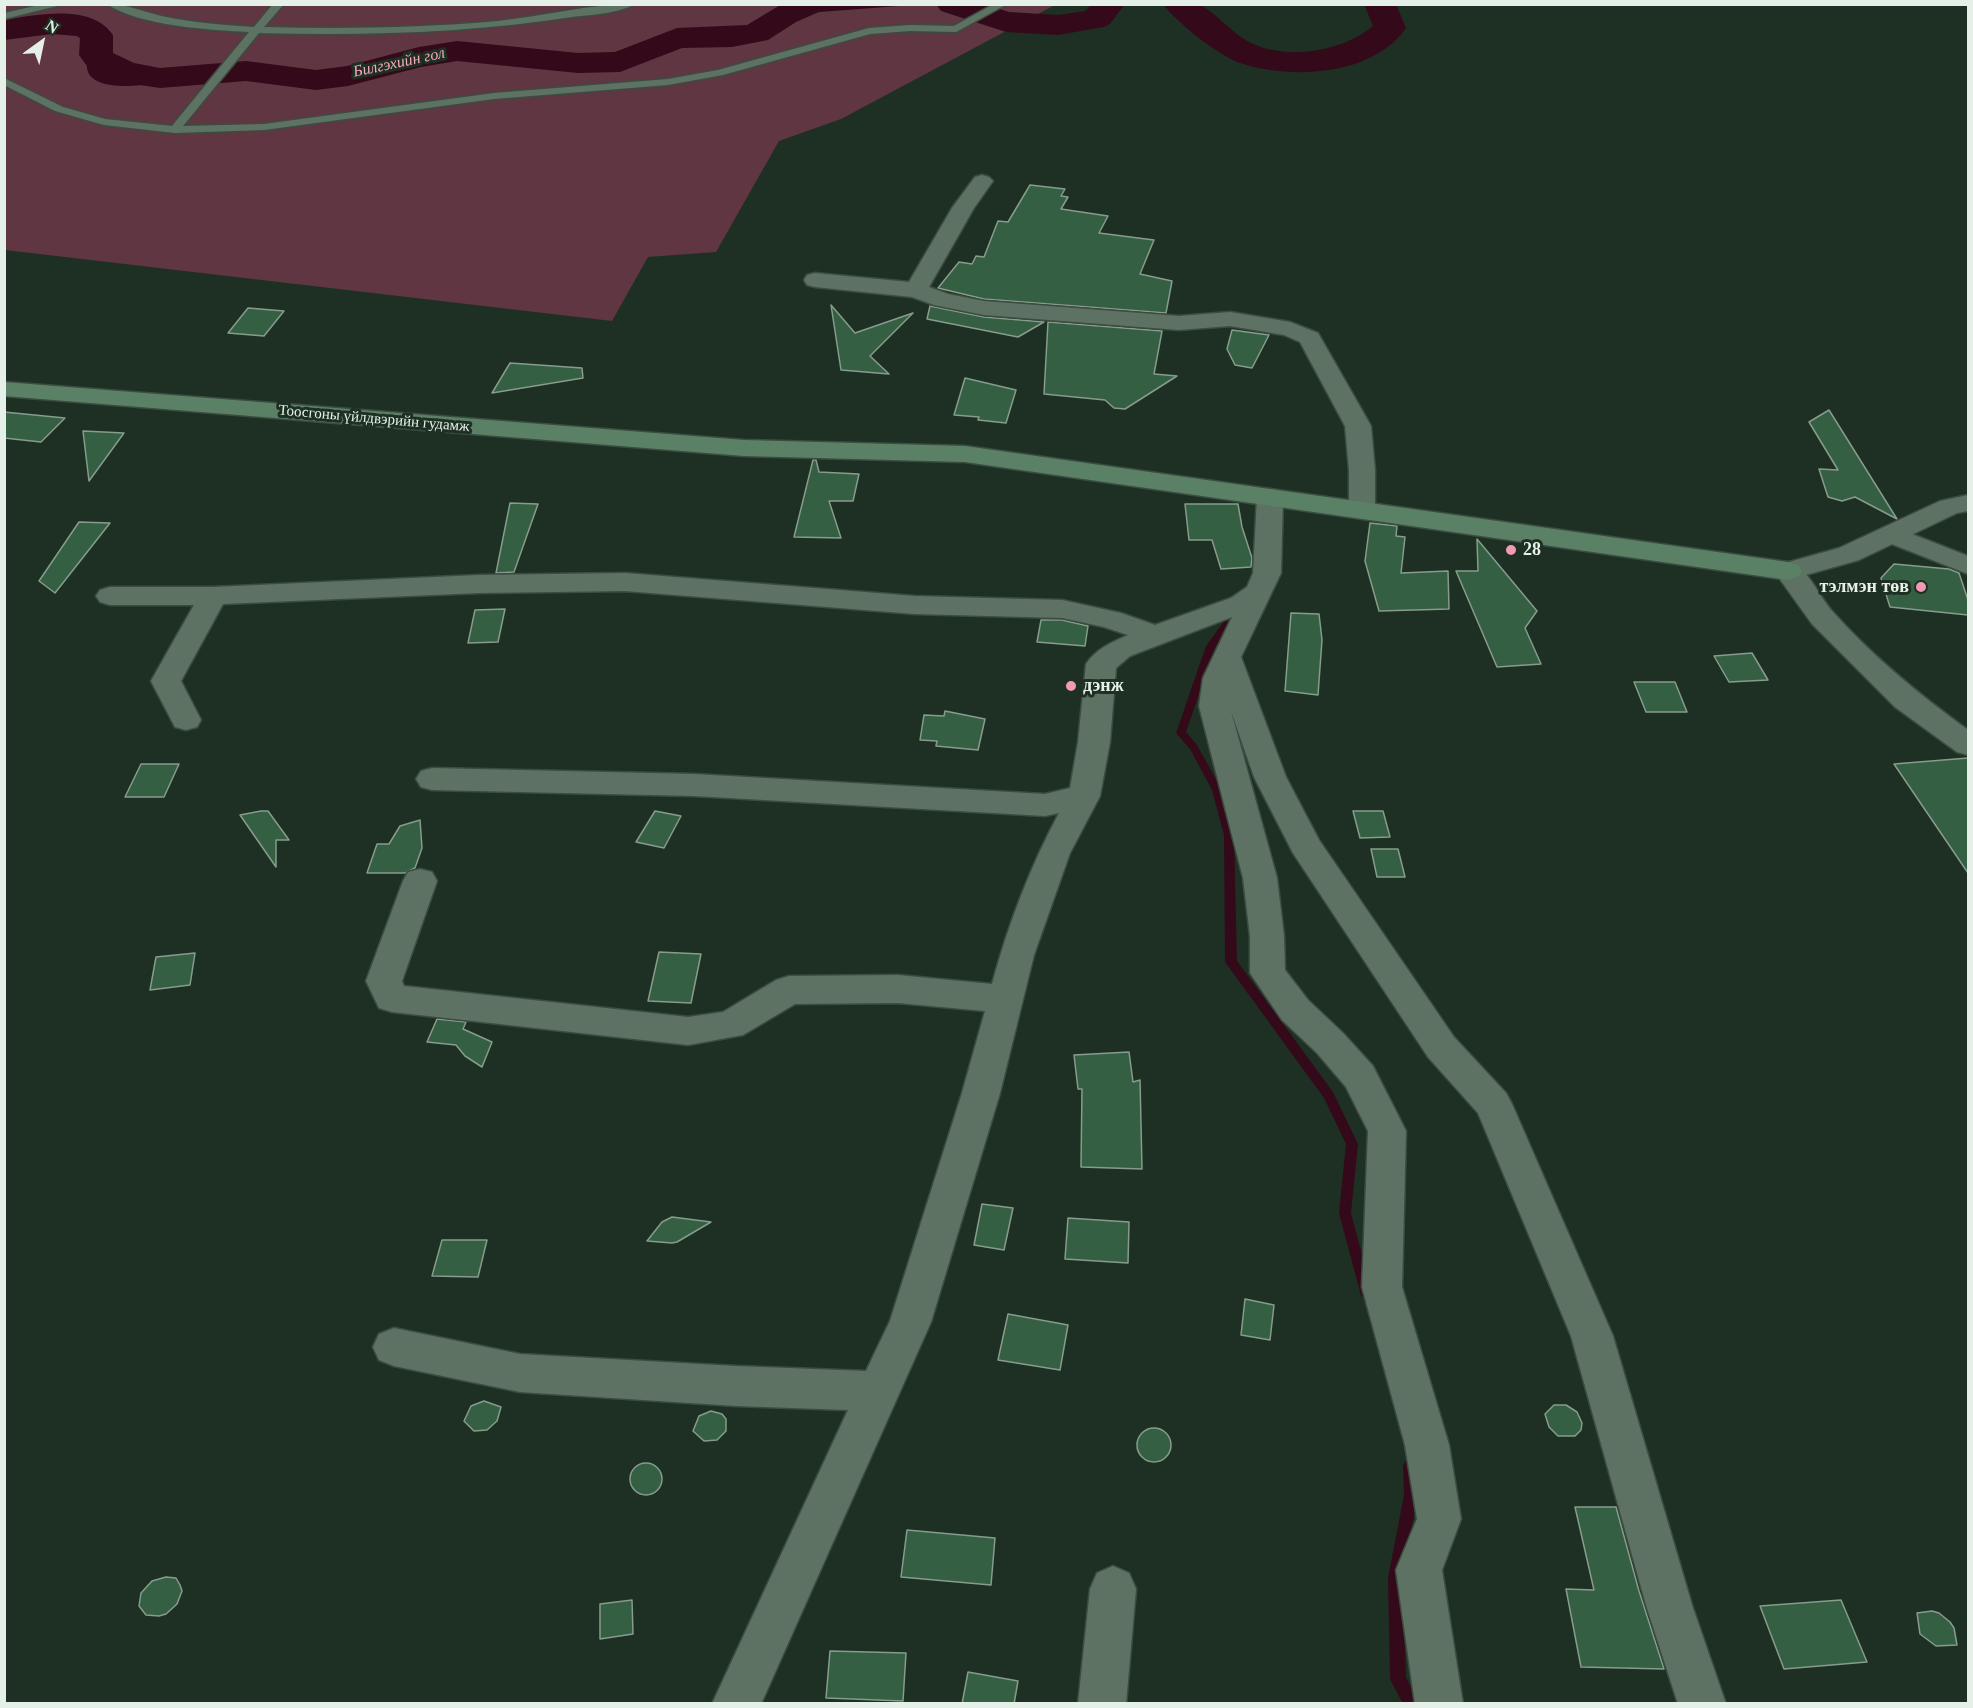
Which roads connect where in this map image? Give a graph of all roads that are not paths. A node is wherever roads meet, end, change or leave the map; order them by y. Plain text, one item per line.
1 (60, 4) edge
2 (112, 4) edge
3 (279, 4) edge
4 (630, 4) edge
5 (1002, 4) edge
6 (4, 16) edge
7 (257, 30) junction
8 (4, 81) edge
9 (175, 130) junction
10 (982, 182) dead end
11 (815, 280) dead end
12 (916, 290) junction
13 (4, 389) edge
14 (1270, 496) junction
15 (1968, 503) edge
16 (1362, 510) junction
17 (1894, 535) junction
18 (1968, 566) edge
19 (1788, 571) junction
20 (1259, 592) junction
21 (110, 596) dead end
22 (213, 596) junction
23 (1155, 635) junction
24 (1226, 657) junction
25 (186, 720) dead end
26 (1968, 745) edge
27 (432, 779) dead end
28 (1084, 796) junction
29 (420, 881) dead end
30 (1005, 999) junction
31 (394, 1347) dead end
32 (879, 1391) junction
33 (1113, 1589) dead end
34 (756, 1657) junction
35 (736, 1704) edge
36 (746, 1704) edge
37 (1102, 1704) edge
38 (1439, 1704) edge
39 (1702, 1704) edge

1 - 6 lane
2 - 7 lane
3 - 7 lane
4 - 7 lane
5 - 9 lane
7 - 9 lane
8 - 9 lane
10 - 12 street
11 - 12 street
12 - 16 street
13 - 14 main road, Тоосгоны үйлдвэрийн гудамж
14 - 16 main road, Тоосгоны үйлдвэрийн гудамж
14 - 20 street
15 - 17 street
16 - 19 main road, Тоосгоны үйлдвэрийн гудамж
17 - 18 street
17 - 19 street
19 - 26 street
20 - 23 street
20 - 24 street
21 - 22 street
22 - 23 street
22 - 25 street
23 - 28 street
24 - 38 street
24 - 39 street
27 - 28 street
28 - 30 street
29 - 30 street
30 - 32 street
31 - 32 street
32 - 34 street
33 - 37 street
34 - 35 street
34 - 36 street

